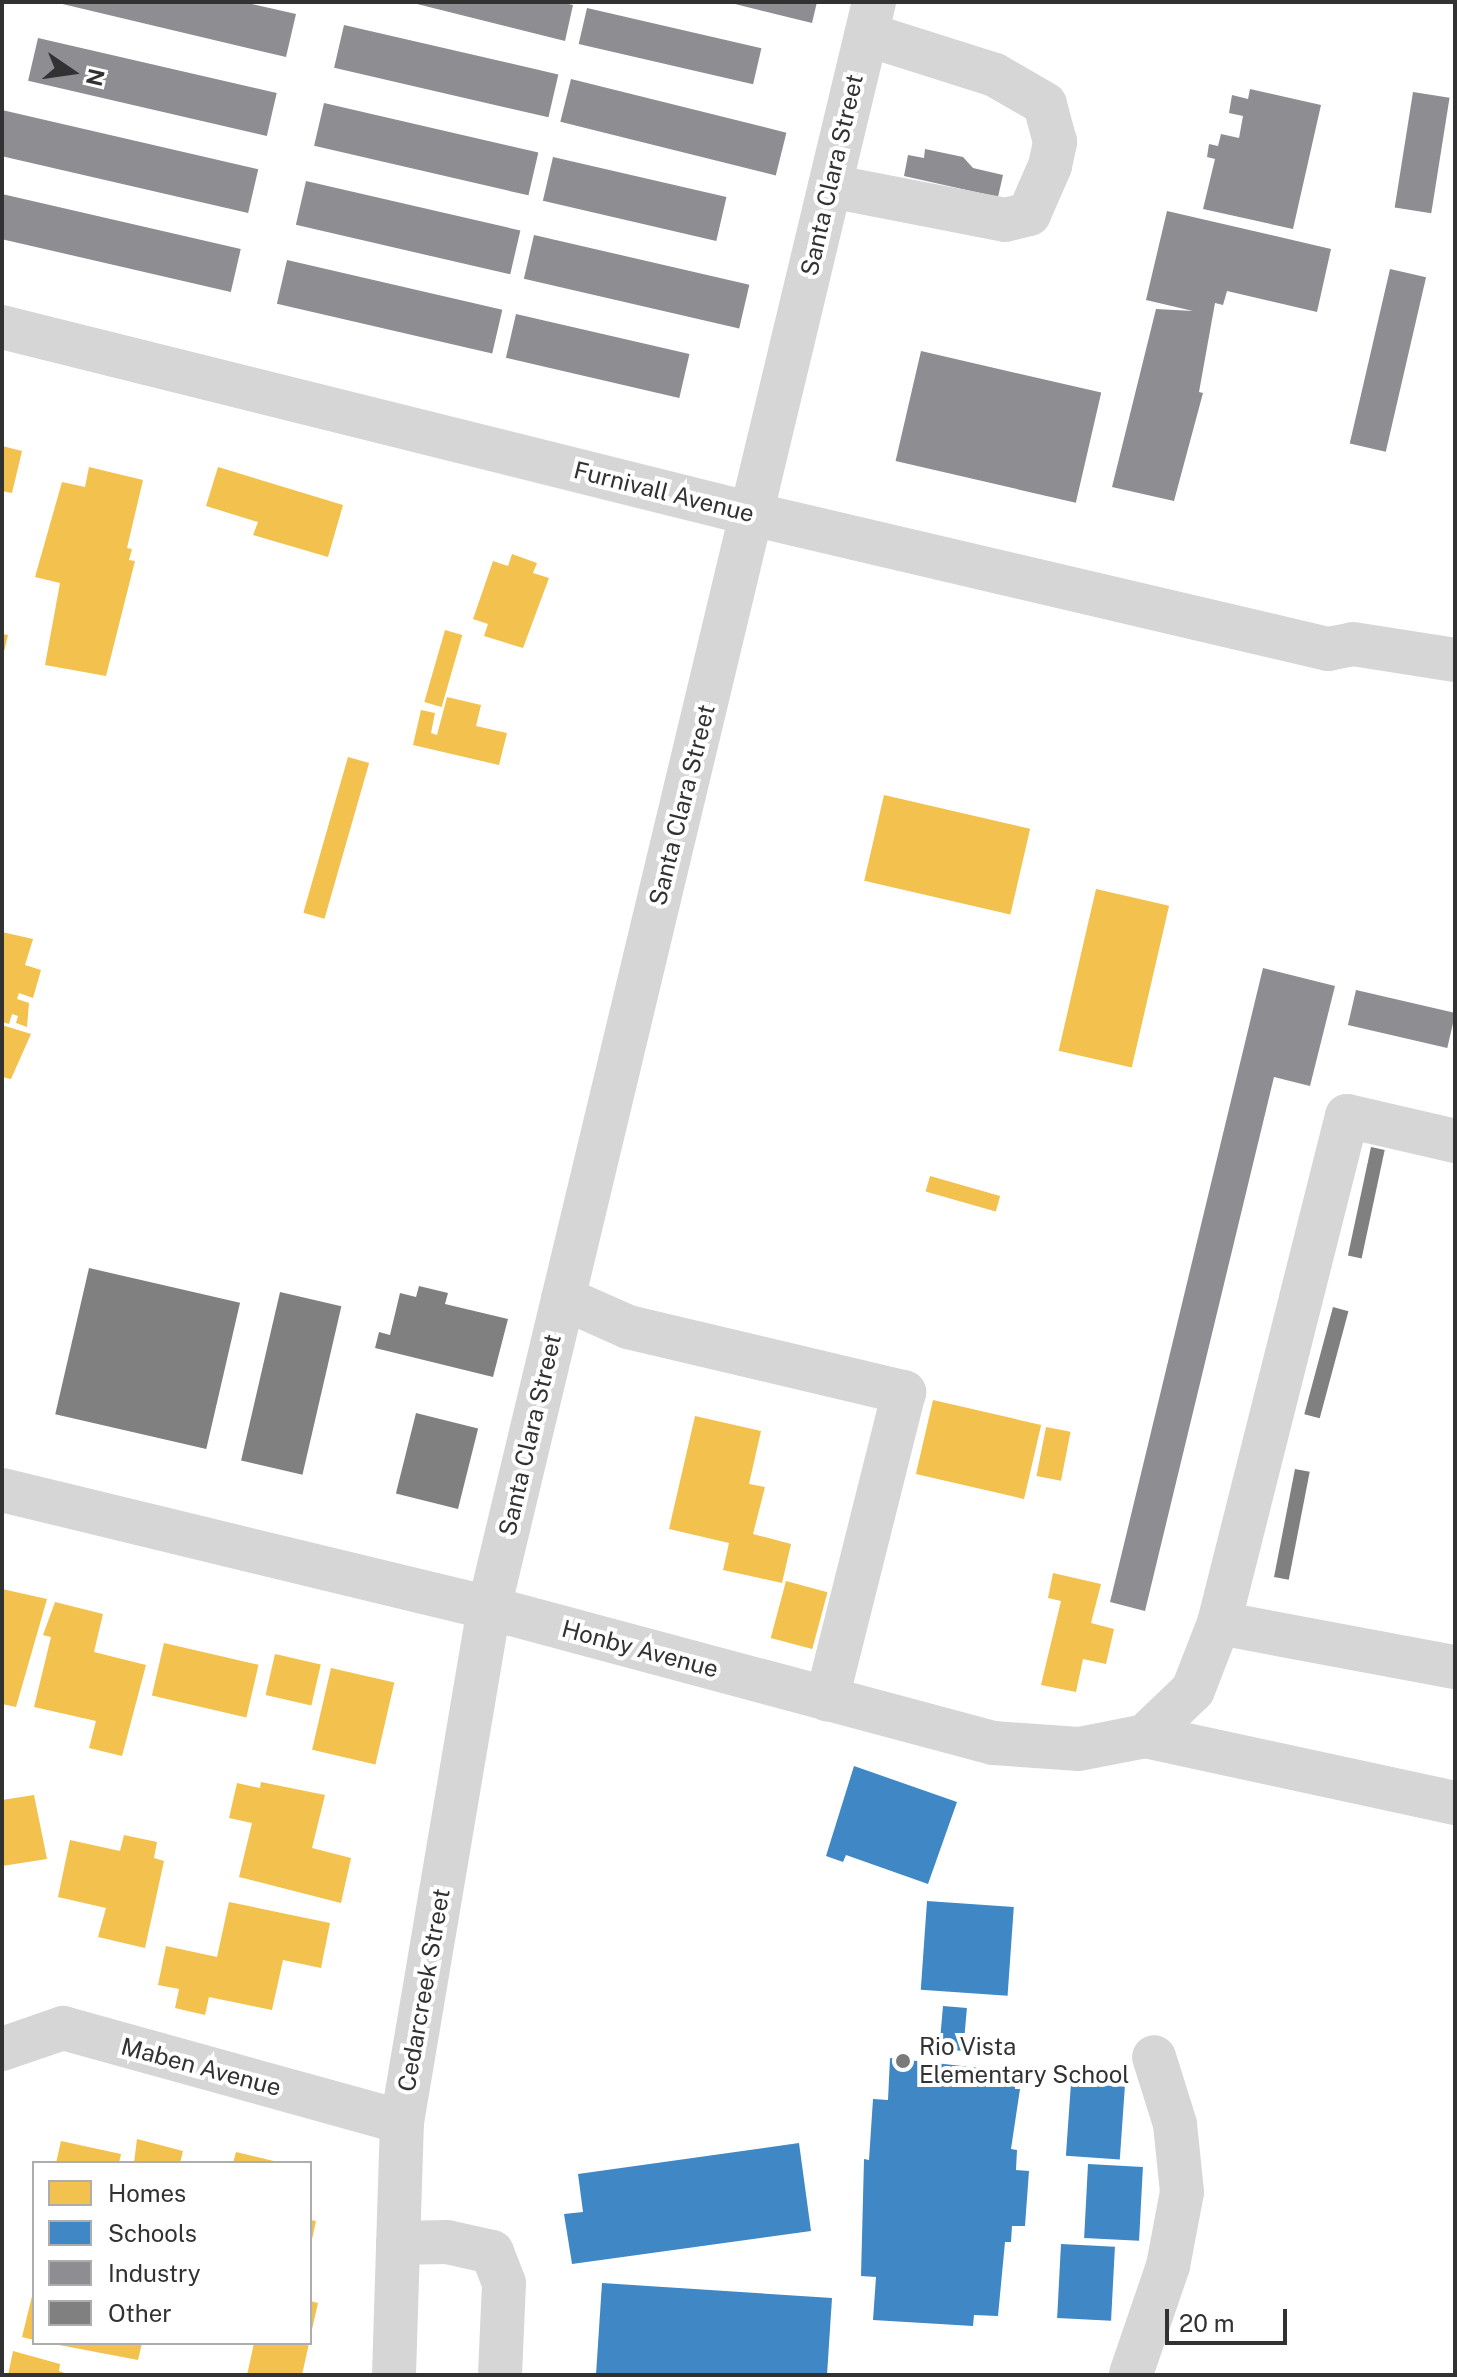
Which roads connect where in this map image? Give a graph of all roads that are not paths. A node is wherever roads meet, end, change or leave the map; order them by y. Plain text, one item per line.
1 (870, 18) edge
2 (830, 186) junction
3 (2, 327) edge
4 (752, 514) junction
5 (1455, 660) edge
6 (1455, 1141) edge
7 (563, 1298) junction
8 (2, 1490) edge
9 (489, 1608) junction
10 (1219, 1623) junction
11 (1455, 1667) edge
12 (827, 1699) junction
13 (1145, 1736) junction
14 (1455, 1803) edge
15 (2, 2049) edge
16 (1154, 2057) dead end
17 (402, 2122) junction
18 (398, 2243) junction
19 (1131, 2374) edge
20 (394, 2375) edge
21 (500, 2375) edge

1 - 2 street, Santa Clara Street
1 - 2 street
2 - 4 street, Santa Clara Street
3 - 4 street, Furnivall Avenue
4 - 5 street, Furnivall Avenue
4 - 7 street, Santa Clara Street
6 - 10 street
7 - 9 street, Santa Clara Street
7 - 12 street
8 - 9 street, Honby Avenue
9 - 12 street, Honby Avenue
9 - 17 street, Cedarcreek Street
10 - 11 street
10 - 13 street
12 - 13 street, Honby Avenue
13 - 14 street
15 - 17 street, Maben Avenue
16 - 19 street
17 - 18 street, Cedarcreek Street
18 - 20 street, Cedarcreek Street
18 - 21 street

